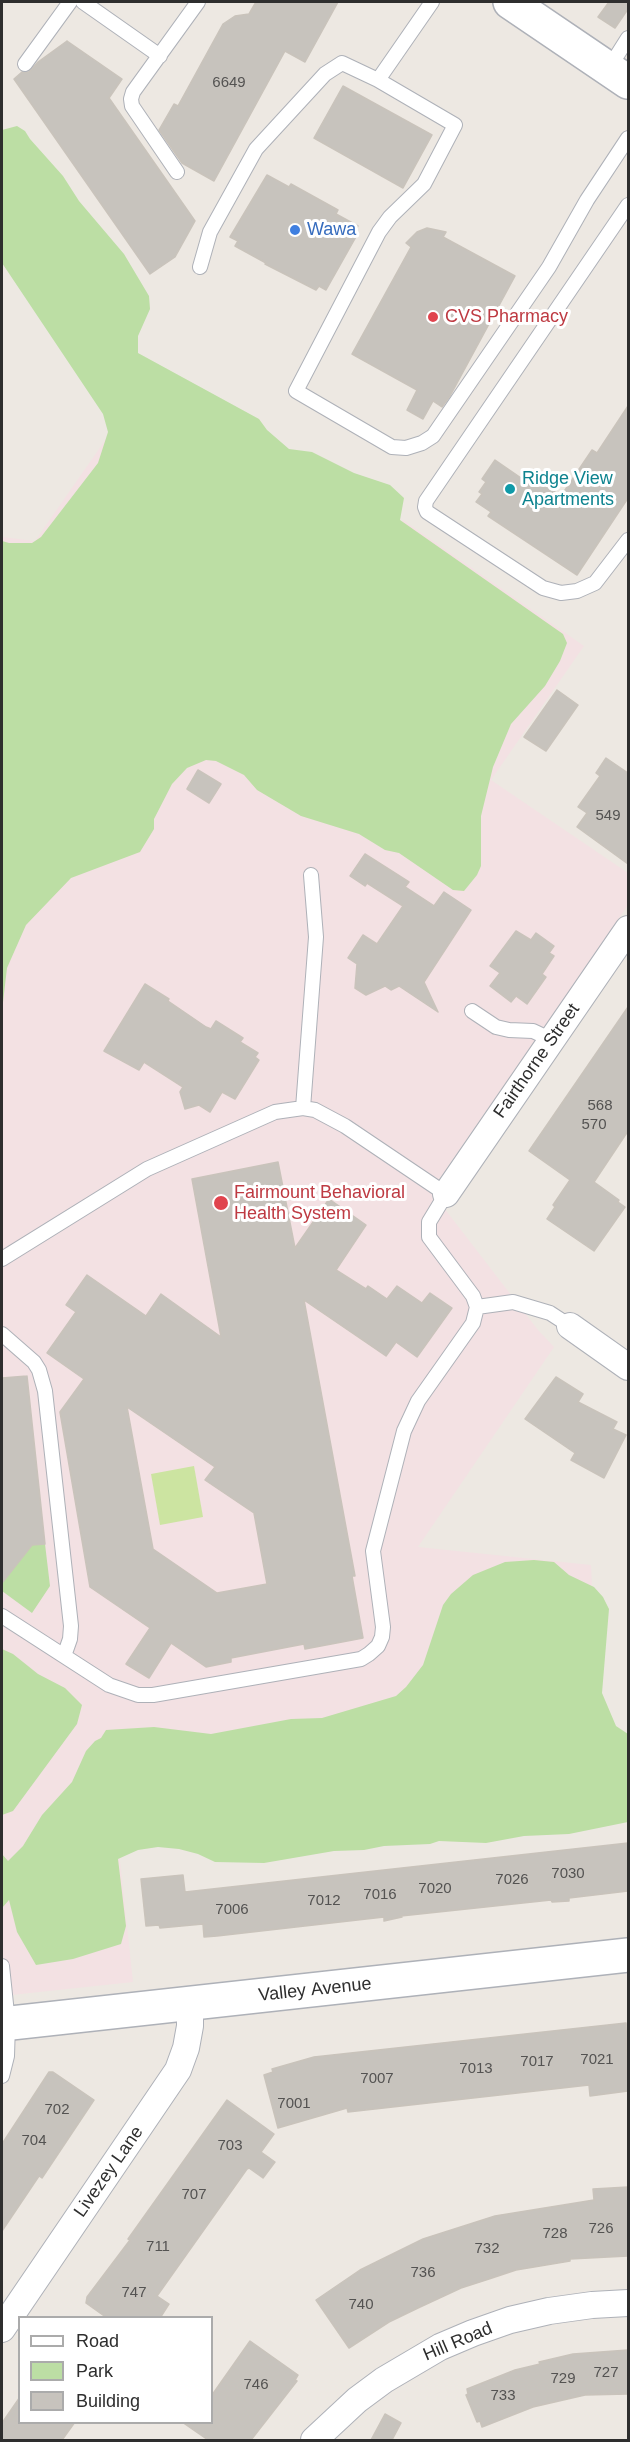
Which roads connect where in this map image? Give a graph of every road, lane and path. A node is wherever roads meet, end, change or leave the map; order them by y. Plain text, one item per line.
1 (70, 2) edge
2 (83, 2) edge
3 (198, 2) edge
4 (432, 2) edge
5 (510, 2) edge
6 (628, 38) edge
7 (160, 56) junction
8 (25, 64) dead end
9 (619, 75) edge
10 (378, 80) junction
11 (628, 138) edge
12 (177, 172) dead end
13 (628, 205) edge
14 (200, 267) dead end
15 (628, 540) edge
16 (311, 875) dead end
17 (628, 929) edge
18 (472, 1011) dead end
19 (552, 1040) junction
20 (303, 1108) junction
21 (446, 1194) junction
22 (2, 1259) edge
23 (477, 1307) junction
24 (570, 1326) joint
25 (2, 1334) edge
26 (628, 1367) edge
27 (2, 1616) edge
28 (64, 1656) junction
29 (628, 1955) edge
30 (2, 1966) edge
31 (190, 2004) junction
32 (5, 2023) edge
33 (2, 2076) edge
34 (628, 2304) edge
35 (2, 2329) edge
36 (314, 2440) edge

1 - 8 lane
2 - 7 lane
3 - 7 lane
4 - 10 lane
5 - 9 street
6 - 9 lane
7 - 12 lane
10 - 11 lane
10 - 14 lane
13 - 15 lane
16 - 20 lane
17 - 19 street, Fairthorne Street
18 - 19 lane
19 - 21 street, Fairthorne Street
20 - 21 lane
20 - 22 lane
21 - 23 lane
23 - 24 lane
23 - 28 lane
24 - 26 street
25 - 28 lane
27 - 28 lane
29 - 31 street, Valley Avenue
30 - 32 lane
31 - 32 street, Valley Avenue
31 - 35 street, Livezey Lane
32 - 33 lane
34 - 36 street, Hill Road

